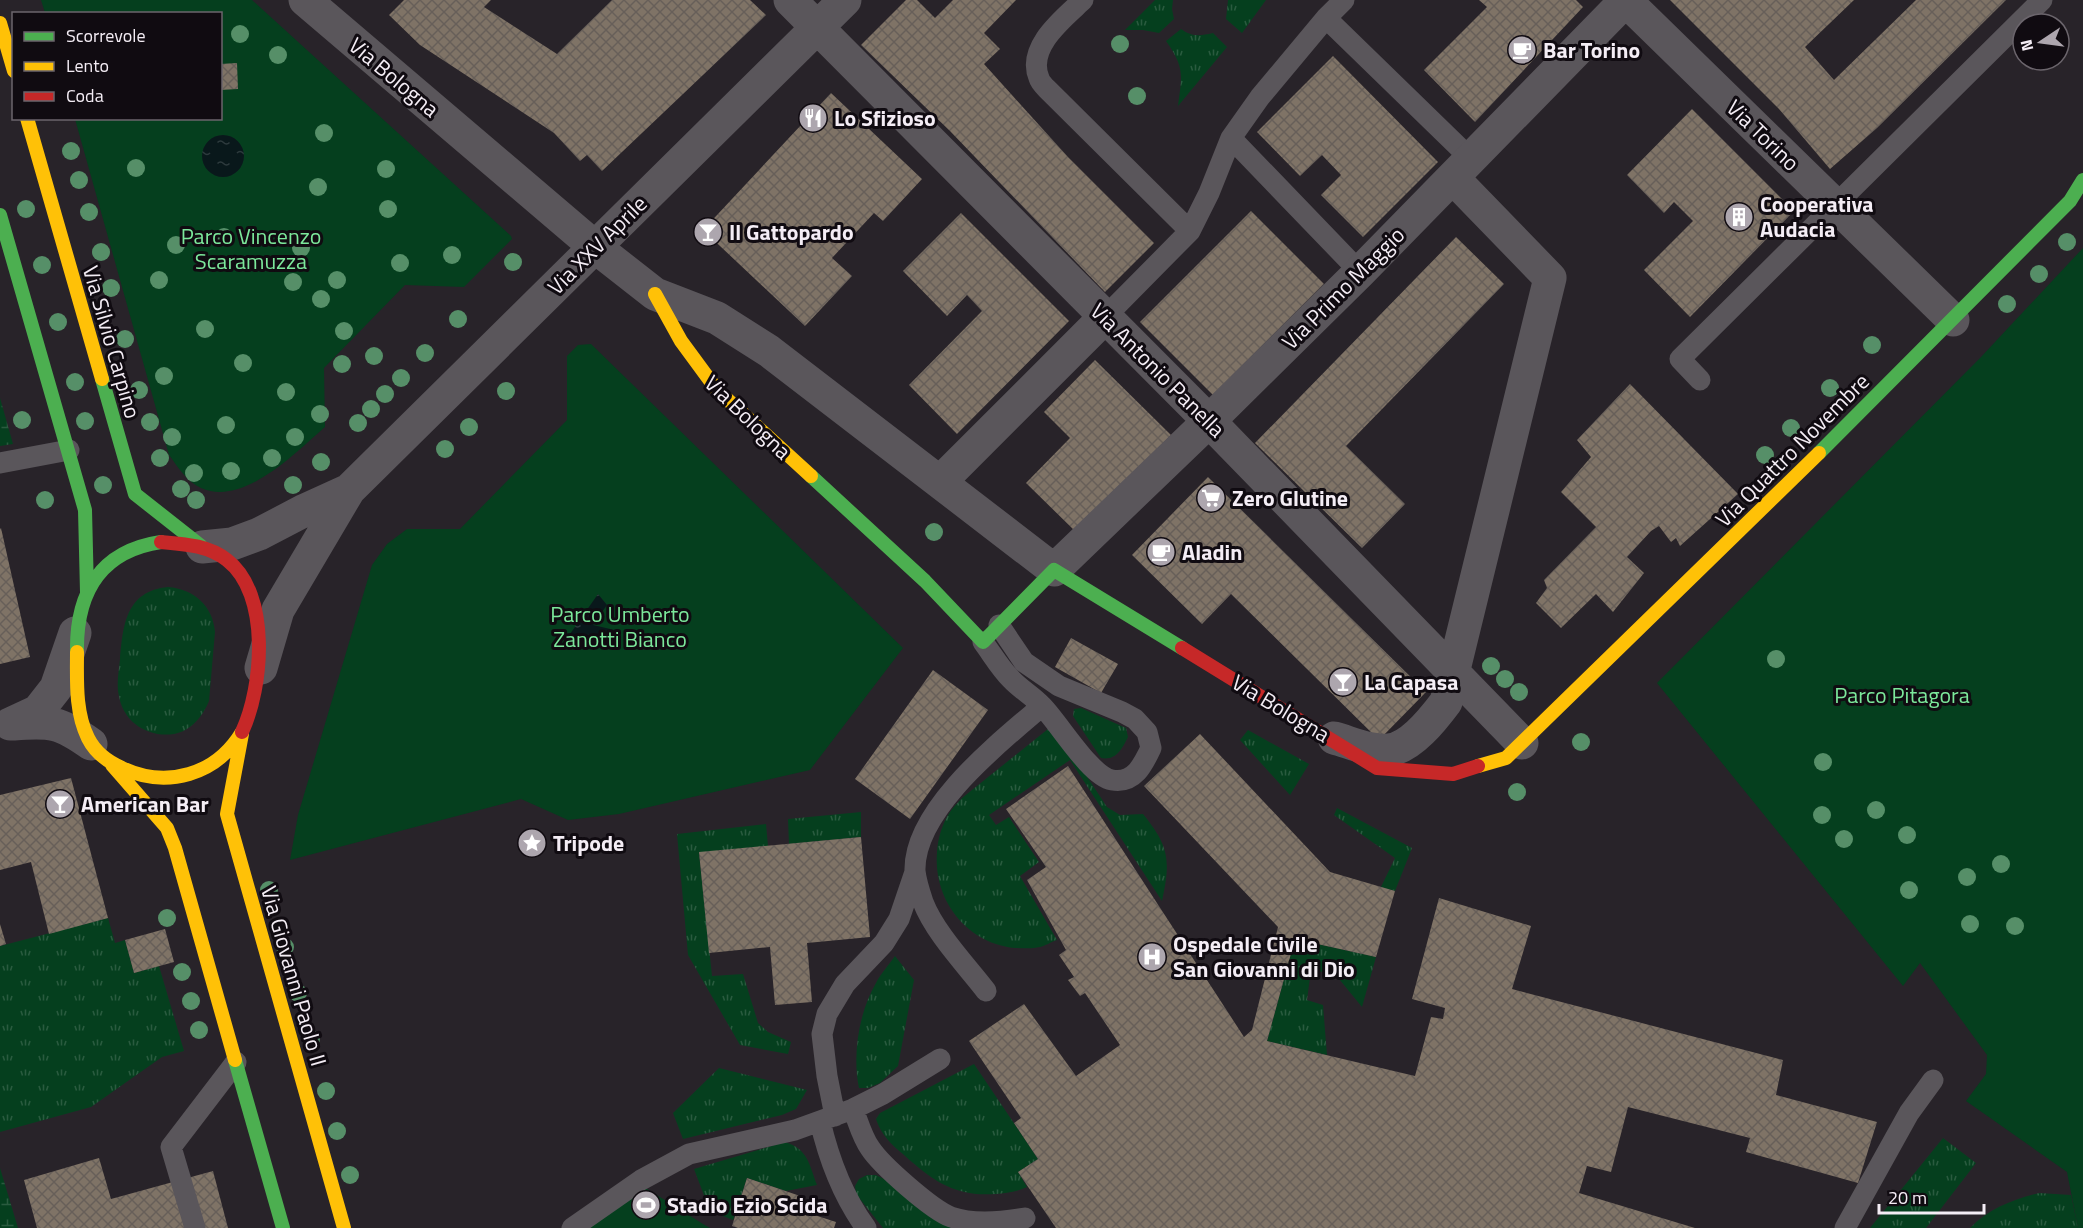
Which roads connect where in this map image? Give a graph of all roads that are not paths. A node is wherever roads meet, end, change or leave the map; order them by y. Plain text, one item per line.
1 (790, 0) edge
2 (845, 0) edge
3 (1083, 0) edge
4 (1344, 0) edge
5 (1626, 0) edge
6 (2042, 0) edge
7 (321, 5) edge
8 (1326, 18) junction
9 (0, 23) edge
10 (818, 27) junction
11 (12, 64) edge
12 (28, 120) edge
13 (1231, 138) junction
14 (1462, 168) junction
15 (2083, 180) edge
16 (1836, 205) junction
17 (0, 215) edge
18 (1190, 231) junction
19 (595, 247) junction
20 (1360, 272) junction
21 (655, 294) junction
22 (1105, 317) junction
23 (1953, 320) junction
24 (1700, 380) dead end
25 (1209, 421) junction
26 (69, 450) junction
27 (0, 463) edge
28 (940, 482) junction
29 (349, 490) junction
30 (202, 547) junction
31 (1054, 570) junction
32 (87, 592) junction
33 (999, 625) junction
34 (77, 628) junction
35 (982, 642) junction
36 (1453, 674) junction
37 (255, 687) junction
38 (1042, 706) junction
39 (5, 725) edge
40 (242, 733) junction
41 (1325, 735) junction
42 (1522, 743) junction
43 (99, 751) junction
44 (915, 872) junction
45 (986, 991) dead end
46 (940, 1059) dead end
47 (236, 1062) junction
48 (1933, 1080) dead end
49 (836, 1115) junction
50 (1025, 1218) dead end
51 (195, 1228) edge
52 (283, 1228) edge
53 (344, 1228) edge
54 (572, 1228) edge
55 (866, 1228) edge
56 (1845, 1228) edge

1 - 10 street, Via Antonio Panella
2 - 10 street, Via XXV Aprile
3 - 18 lane
4 - 8 lane
5 - 14 street, Via Primo Maggio
5 - 16 street, Via Torino
6 - 16 lane
7 - 19 street, Via Bologna
8 - 13 lane
8 - 14 lane
9 - 11 street
10 - 19 street, Via XXV Aprile
10 - 22 street, Via Antonio Panella
12 - 30 street, Via Silvio Carpino
13 - 18 lane
13 - 20 lane
14 - 20 street, Via Primo Maggio
14 - 36 street
15 - 23 street, Via Quattro Novembre
16 - 23 street, Via Torino
16 - 24 lane
17 - 26 street
18 - 22 lane
19 - 21 street, Via Bologna
19 - 29 street, Via XXV Aprile
20 - 25 street, Via Primo Maggio
21 - 28 street, Via Bologna
21 - 35 street, Via Bologna
22 - 25 street, Via Antonio Panella
22 - 28 street
23 - 42 street, Via Quattro Novembre
25 - 31 street, Via Primo Maggio
25 - 36 street, Via Antonio Panella
26 - 27 lane
26 - 32 street
28 - 31 street, Via Bologna
29 - 30 street
29 - 37 street
30 - 32 street
30 - 37 street
31 - 33 street
31 - 41 street, Via Bologna
32 - 34 street
33 - 35 street
33 - 38 lane
34 - 39 street
34 - 43 street
35 - 38 lane
36 - 41 street
36 - 42 street, Via Antonio Panella
37 - 40 street
38 - 44 lane
39 - 43 street
40 - 43 street
40 - 53 street, Via Giovanni Paolo II
41 - 42 street, Via Bologna
43 - 47 street
44 - 45 lane
44 - 49 lane
46 - 49 lane
47 - 51 lane
47 - 52 street
48 - 56 lane
49 - 50 lane
49 - 54 lane
49 - 55 lane

